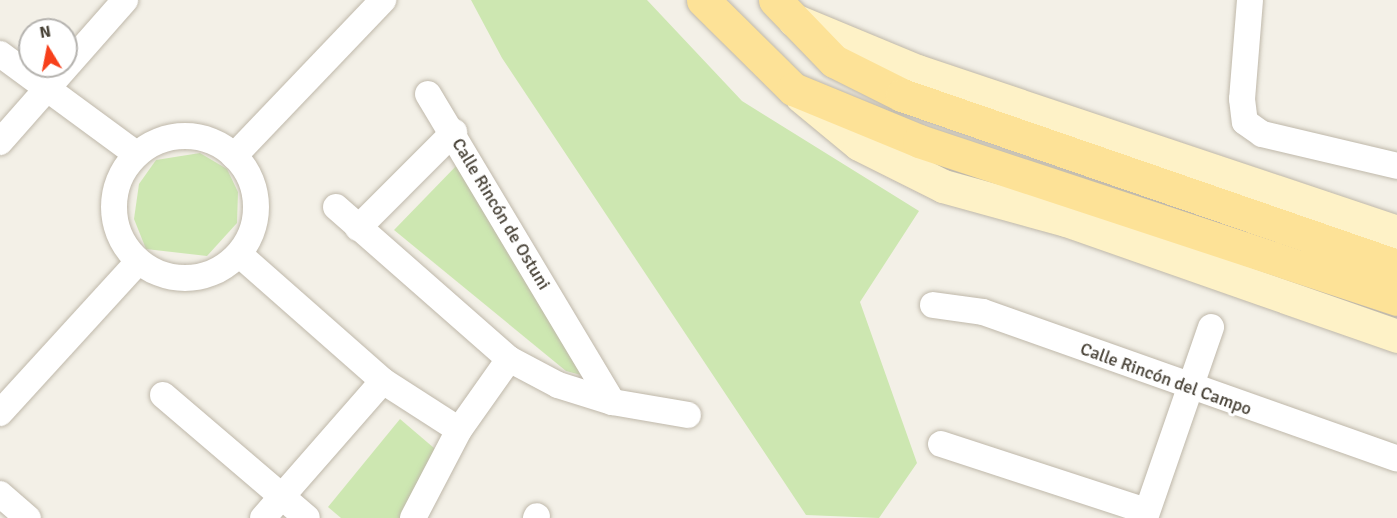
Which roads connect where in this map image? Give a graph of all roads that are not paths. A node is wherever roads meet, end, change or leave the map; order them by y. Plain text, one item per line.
1 (125, 0) edge
2 (383, 0) edge
3 (703, 0) edge
4 (1250, 0) edge
5 (784, 10) edge
6 (0, 54) edge
7 (46, 89) junction
8 (793, 89) junction
9 (428, 94) dead end
10 (454, 132) junction
11 (0, 142) edge
12 (136, 154) junction
13 (234, 156) junction
14 (1397, 166) edge
15 (336, 207) dead end
16 (358, 228) junction
17 (1397, 232) edge
18 (239, 254) junction
19 (138, 262) junction
20 (1397, 266) edge
21 (1397, 299) edge
22 (933, 305) dead end
23 (1211, 327) dead end
24 (1397, 336) edge
25 (509, 359) junction
26 (383, 381) junction
27 (1189, 388) junction
28 (163, 395) dead end
29 (612, 402) junction
30 (0, 413) edge
31 (688, 415) dead end
32 (459, 430) junction
33 (941, 444) dead end
34 (1397, 459) edge
35 (0, 494) edge
36 (280, 497) junction
37 (1146, 515) edge
38 (28, 518) edge
39 (263, 518) edge
40 (307, 518) edge
41 (413, 518) edge

1 - 7 street
2 - 13 street
3 - 8 main road
4 - 14 street
5 - 17 street
5 - 20 main road
6 - 7 street
7 - 11 street
7 - 12 street
8 - 21 main road
8 - 24 street
9 - 10 street
10 - 16 street, Calle Rincón de Ostuni
10 - 29 street, Calle Rincón de Ostuni
12 - 13 street
12 - 19 street
13 - 18 street
15 - 16 street
16 - 25 street
18 - 19 street
18 - 26 street
19 - 30 street
22 - 27 street, Calle Rincón del Campo
23 - 27 street
25 - 29 street
25 - 32 street
26 - 32 street
26 - 36 street
27 - 34 street, Calle Rincón del Campo
27 - 37 street
28 - 36 street
29 - 31 street
32 - 41 street
33 - 37 street
35 - 38 street
36 - 39 street
36 - 40 street

